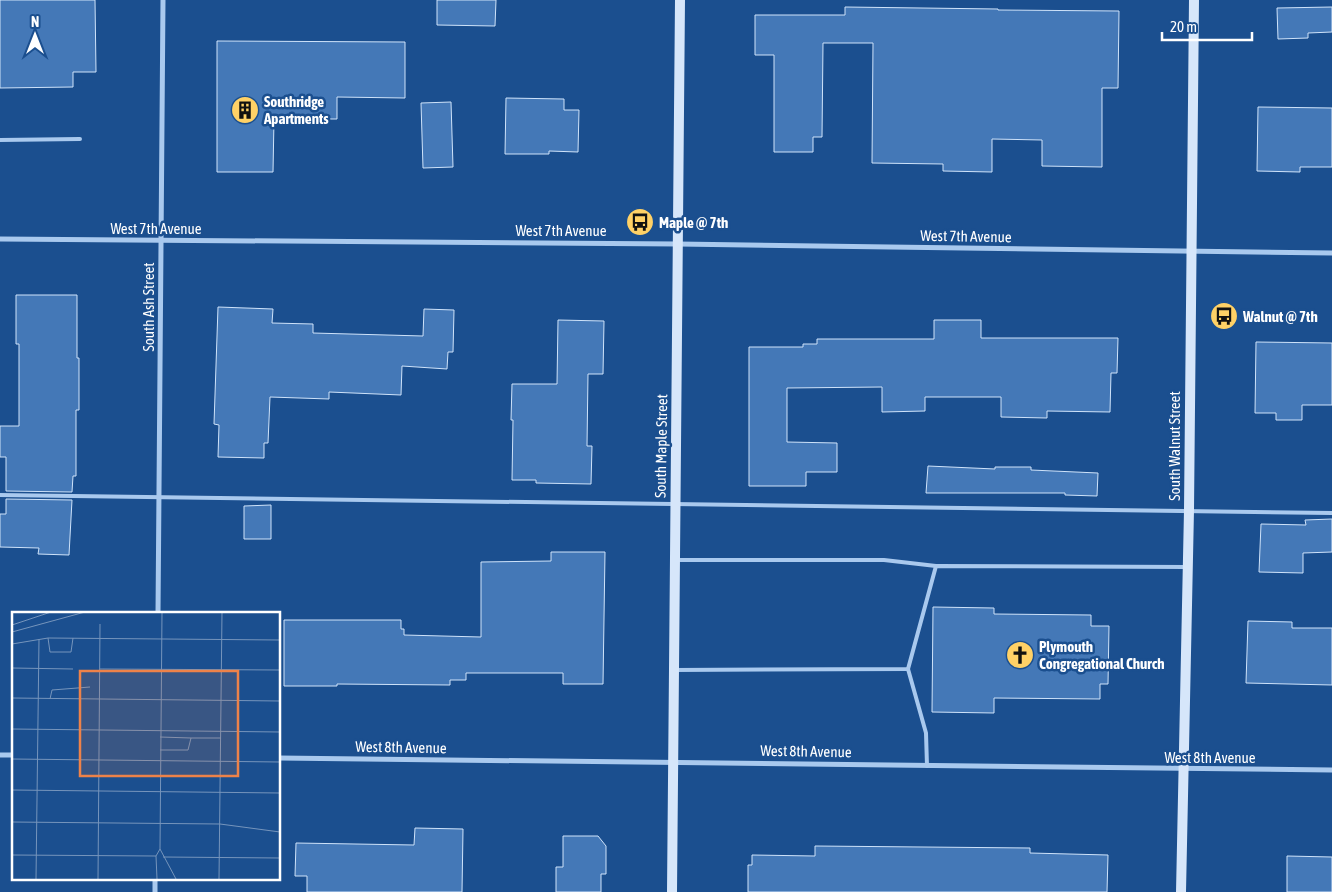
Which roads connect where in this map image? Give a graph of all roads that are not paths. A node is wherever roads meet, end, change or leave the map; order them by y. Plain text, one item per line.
1 (163, 0) edge
2 (680, 0) edge
3 (1194, 0) edge
4 (80, 139) dead end
5 (0, 140) edge
6 (0, 239) edge
7 (161, 240) junction
8 (678, 244) junction
9 (1191, 252) junction
10 (1332, 253) edge
11 (0, 495) edge
12 (159, 497) junction
13 (675, 504) junction
14 (1188, 510) junction
15 (1332, 513) edge
16 (675, 560) junction
17 (936, 566) junction
18 (1187, 566) junction
19 (158, 612) edge
20 (908, 669) junction
21 (674, 670) junction
22 (280, 758) edge
23 (673, 762) junction
24 (927, 766) junction
25 (1182, 770) junction
26 (1332, 770) edge
27 (672, 892) edge
28 (1180, 892) edge

1 - 7 street, South Ash Street
2 - 8 main road, South Maple Street
3 - 9 main road, South Walnut Street
4 - 5 lane
6 - 7 street, West 7th Avenue
7 - 8 street, West 7th Avenue
7 - 12 street, South Ash Street
8 - 9 street, West 7th Avenue
8 - 13 main road, South Maple Street
9 - 10 street, West 7th Avenue
9 - 14 main road, South Walnut Street
11 - 12 lane
12 - 13 lane
12 - 19 street, South Ash Street
13 - 14 lane
13 - 16 main road, South Maple Street
14 - 15 lane
14 - 18 main road, South Walnut Street
16 - 17 lane
16 - 21 main road, South Maple Street
17 - 18 lane
17 - 20 lane
18 - 25 main road, South Walnut Street
20 - 21 lane
20 - 24 lane
21 - 23 main road, South Maple Street
22 - 23 street, West 8th Avenue
23 - 24 street, West 8th Avenue
23 - 27 main road, South Maple Street
24 - 25 street, West 8th Avenue
25 - 26 street, West 8th Avenue
25 - 28 main road, South Walnut Street

